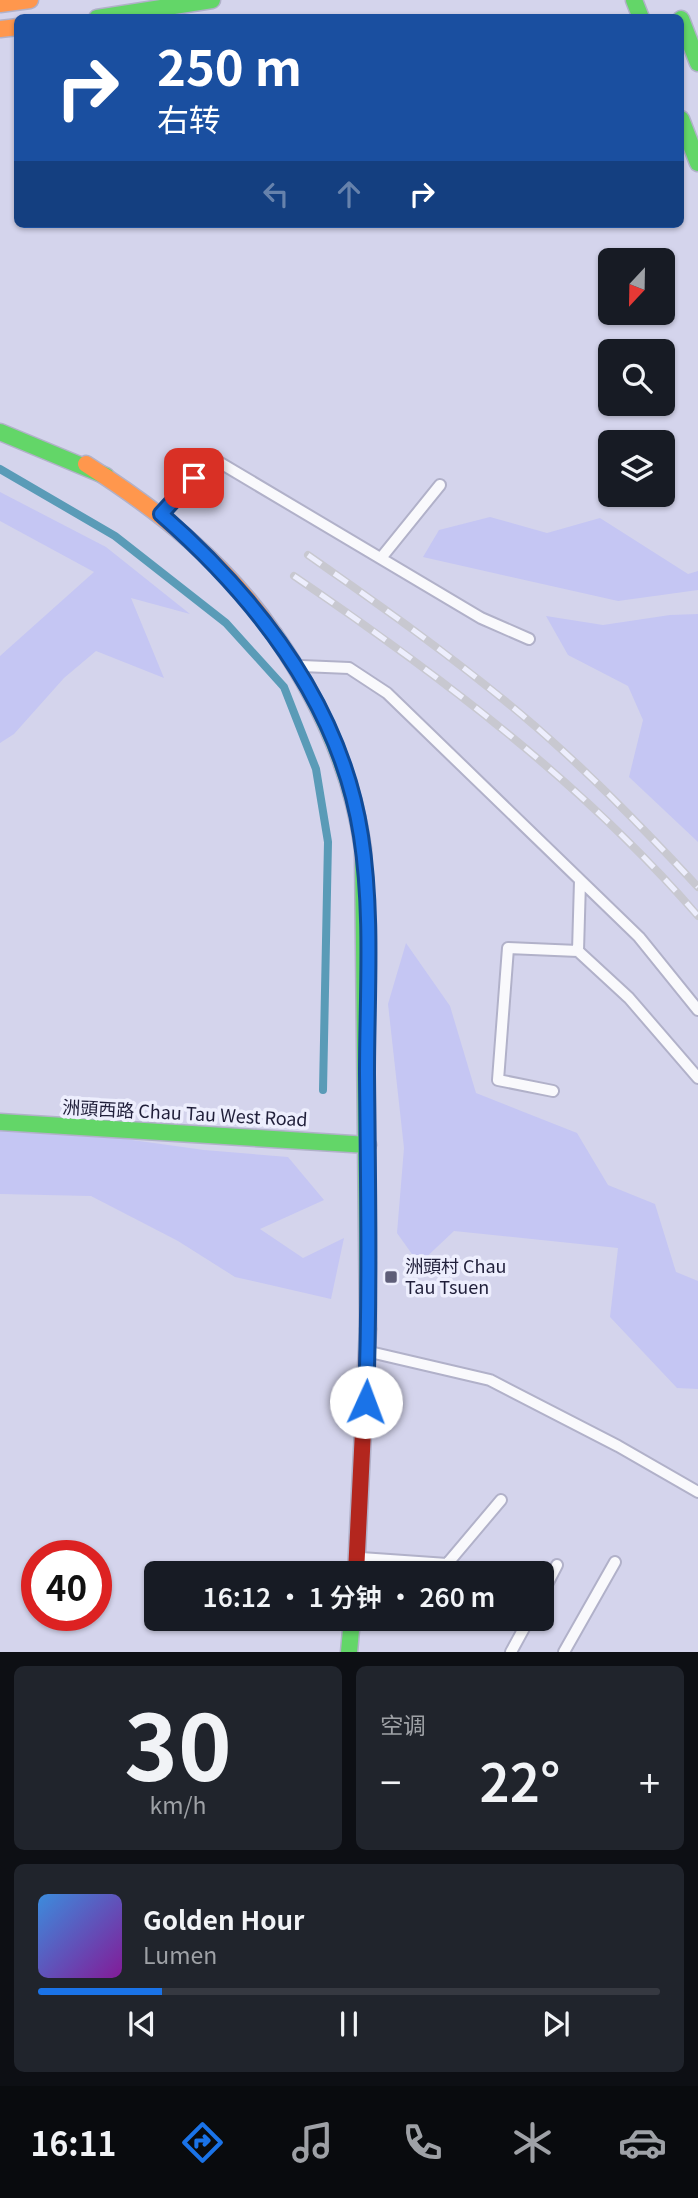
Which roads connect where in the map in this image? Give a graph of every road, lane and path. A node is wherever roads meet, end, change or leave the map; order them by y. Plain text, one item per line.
1 (30, 0) edge
2 (212, 0) edge
3 (0, 4) edge
4 (123, 14) edge
5 (684, 27) edge
6 (698, 62) edge
7 (684, 127) edge
8 (698, 163) edge
9 (0, 416) edge
10 (0, 432) edge
11 (106, 476) junction
12 (440, 485) dead end
13 (161, 514) junction
14 (381, 558) junction
15 (529, 639) dead end
16 (296, 666) junction
17 (580, 880) junction
18 (578, 951) junction
19 (698, 1010) edge
20 (698, 1078) edge
21 (553, 1091) dead end
22 (0, 1122) edge
23 (369, 1145) junction
24 (368, 1351) junction
25 (698, 1492) edge
26 (501, 1500) dead end
27 (357, 1561) edge
28 (450, 1561) edge
29 (615, 1562) dead end
30 (557, 1565) dead end
31 (554, 1571) edge
32 (351, 1631) edge
33 (522, 1631) edge
34 (349, 1652) edge
35 (511, 1652) edge
36 (564, 1652) edge

1 - 3 street
2 - 4 street
5 - 6 street
7 - 8 street
9 - 11 street
10 - 11 street
11 - 13 street
12 - 14 lane
13 - 14 lane
13 - 16 street
14 - 15 lane
16 - 17 lane
16 - 23 street
17 - 18 lane
17 - 19 lane
18 - 20 lane
18 - 21 lane
22 - 23 street, 洲頭西路 Chau Tau West Road
23 - 24 street
24 - 25 lane
24 - 27 street
26 - 28 lane
29 - 36 lane
30 - 31 lane
32 - 34 street
33 - 35 lane

